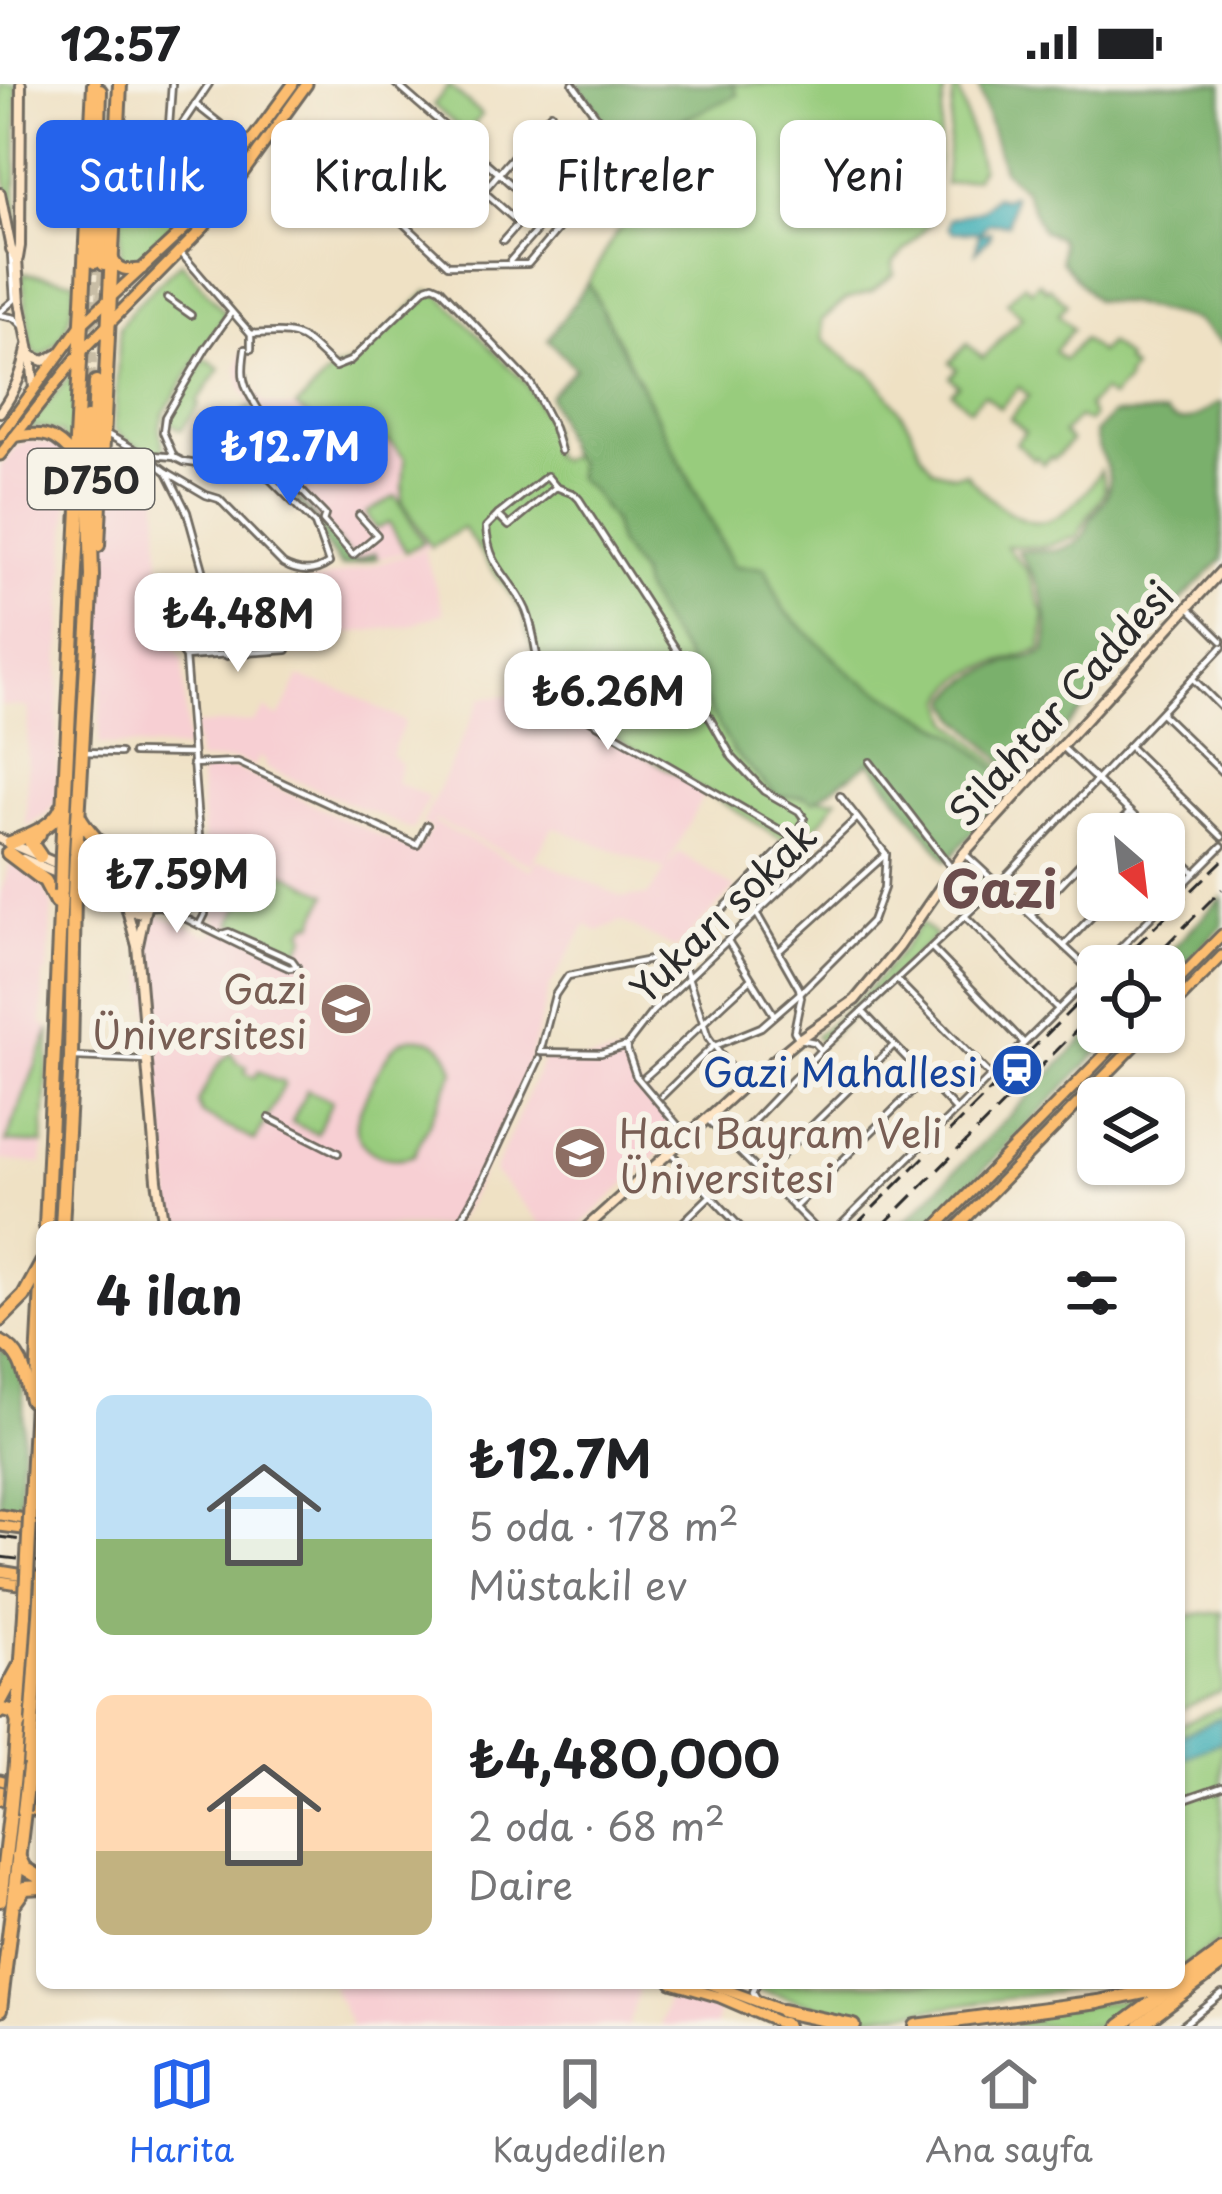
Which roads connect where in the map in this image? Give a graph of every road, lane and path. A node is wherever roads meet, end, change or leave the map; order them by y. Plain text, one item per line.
1 (21, 84) edge
2 (97, 84) edge
3 (117, 84) edge
4 (172, 84) edge
5 (209, 84) edge
6 (293, 84) edge
7 (307, 84) edge
8 (396, 84) edge
9 (573, 84) edge
10 (195, 104) junction
11 (551, 113) dead end
12 (170, 120) edge
13 (184, 120) edge
14 (599, 120) edge
15 (249, 146) junction
16 (498, 174) junction
17 (489, 184) edge
18 (513, 187) edge
19 (0, 194) edge
20 (489, 196) edge
21 (513, 218) edge
22 (408, 228) edge
23 (515, 228) edge
24 (538, 228) edge
25 (558, 228) edge
26 (503, 242) dead end
27 (11, 249) junction
28 (180, 252) junction
29 (17, 260) junction
30 (508, 262) junction
31 (102, 264) junction
32 (142, 269) junction
33 (111, 297) junction
34 (167, 298) dead end
35 (0, 314) edge
36 (231, 314) junction
37 (191, 316) dead end
38 (110, 324) junction
39 (81, 325) junction
40 (23, 326) junction
41 (251, 334) junction
42 (28, 342) junction
43 (81, 352) junction
44 (62, 353) junction
45 (31, 356) junction
46 (108, 367) junction
47 (80, 368) junction
48 (34, 390) junction
49 (43, 400) junction
50 (0, 412) edge
51 (105, 433) junction
52 (0, 436) edge
53 (14, 437) junction
54 (561, 452) dead end
55 (143, 454) junction
56 (0, 455) edge
57 (174, 457) junction
58 (75, 458) junction
59 (167, 472) junction
60 (556, 487) junction
61 (498, 514) junction
62 (359, 515) dead end
63 (79, 544) junction
64 (1222, 570) edge
65 (92, 576) junction
66 (1186, 606) junction
67 (172, 641) dead end
68 (1222, 644) edge
69 (287, 650) dead end
70 (227, 656) junction
71 (185, 657) junction
72 (1191, 678) junction
73 (1222, 708) edge
74 (1160, 712) junction
75 (1061, 746) junction
76 (1129, 746) junction
77 (82, 752) junction
78 (120, 753) dead end
79 (133, 753) dead end
80 (192, 754) junction
81 (870, 762) dead end
82 (260, 763) dead end
83 (193, 764) junction
84 (255, 771) junction
85 (1222, 772) edge
86 (1097, 781) junction
87 (840, 796) dead end
88 (65, 800) junction
89 (1130, 812) edge
90 (79, 816) junction
91 (857, 818) junction
92 (427, 825) dead end
93 (792, 837) junction
94 (1222, 837) edge
95 (4, 846) edge
96 (1222, 846) edge
97 (67, 849) junction
98 (964, 853) junction
99 (886, 854) junction
100 (41, 862) junction
101 (1185, 864) edge
102 (1077, 867) edge
103 (953, 870) junction
104 (200, 872) junction
105 (1195, 873) junction
106 (97, 881) junction
107 (998, 885) junction
108 (134, 892) junction
109 (68, 894) junction
110 (146, 907) junction
111 (127, 910) junction
112 (756, 914) junction
113 (1030, 916) junction
114 (61, 917) junction
115 (966, 917) junction
116 (1087, 921) edge
117 (200, 924) junction
118 (222, 934) junction
119 (1222, 935) edge
120 (728, 941) junction
121 (1123, 945) edge
122 (137, 946) junction
123 (1064, 946) junction
124 (932, 948) junction
125 (779, 950) junction
126 (1077, 955) edge
127 (1222, 956) edge
128 (656, 959) dead end
129 (1185, 973) edge
130 (690, 976) junction
131 (751, 979) junction
132 (898, 981) junction
133 (1077, 990) edge
134 (800, 993) junction
135 (1185, 994) edge
136 (1058, 1009) junction
137 (863, 1012) junction
138 (774, 1015) junction
139 (703, 1021) junction
140 (800, 1039) junction
141 (1024, 1043) junction
142 (894, 1045) junction
143 (626, 1046) junction
144 (712, 1047) junction
145 (821, 1050) junction
146 (1106, 1053) edge
147 (1127, 1053) edge
148 (71, 1057) junction
149 (539, 1058) dead end
150 (146, 1060) junction
151 (991, 1076) junction
152 (645, 1077) dead end
153 (926, 1078) junction
154 (743, 1086) junction
155 (662, 1096) dead end
156 (956, 1110) junction
157 (269, 1118) dead end
158 (707, 1119) junction
159 (688, 1136) junction
160 (731, 1144) junction
161 (670, 1152) junction
162 (338, 1153) dead end
163 (761, 1176) junction
164 (711, 1195) junction
165 (794, 1208) junction
166 (46, 1221) edge
167 (62, 1221) edge
168 (163, 1221) edge
169 (460, 1221) edge
170 (598, 1221) edge
171 (684, 1221) edge
172 (735, 1221) edge
173 (808, 1221) edge
174 (845, 1221) edge
175 (942, 1221) edge
176 (963, 1221) edge
177 (36, 1273) edge
178 (0, 1320) edge
179 (0, 1342) edge
180 (36, 1399) edge
181 (35, 1418) junction
182 (0, 1515) edge
183 (0, 1526) edge
184 (36, 1526) edge
185 (36, 1527) edge
186 (0, 1571) edge
187 (0, 1581) edge
188 (36, 1582) edge
189 (36, 1583) edge
190 (32, 1615) edge
191 (24, 1655) junction
192 (35, 1697) joint
193 (0, 1702) edge
194 (0, 1712) edge
195 (19, 1726) junction
196 (36, 1749) edge
197 (25, 1762) junction
198 (0, 1780) edge
199 (1222, 1786) edge
200 (36, 1789) edge
201 (0, 1795) edge
202 (1185, 1799) edge
203 (36, 1805) edge
204 (10, 1823) edge
205 (17, 1856) junction
206 (36, 1878) edge
207 (36, 1885) edge
208 (3, 1898) edge
209 (1222, 1951) edge
210 (1222, 1964) edge
211 (1185, 1985) edge
212 (1185, 1987) edge
213 (693, 1989) edge
214 (728, 1989) edge
215 (754, 1989) edge
216 (1178, 1991) edge
217 (1222, 1994) edge
218 (760, 2002) junction
219 (0, 2010) edge
220 (785, 2022) edge
221 (818, 2026) edge
222 (854, 2026) edge
223 (916, 2026) edge
224 (1120, 2026) edge
225 (1140, 2026) edge
226 (1155, 2026) edge
227 (1182, 2026) edge

1 - 29 main road
2 - 31 highway
3 - 31 highway
4 - 12 street
5 - 10 street
6 - 15 main road
7 - 28 main road
8 - 16 street
9 - 14 street
10 - 13 street
10 - 15 street
11 - 16 street
15 - 32 main road
16 - 17 street
16 - 18 street
19 - 27 main road
20 - 21 street
22 - 30 street
23 - 26 street
24 - 30 street
25 - 30 street
27 - 29 main road
27 - 35 street
28 - 36 street
28 - 38 main road
29 - 40 main road
31 - 32 main road
31 - 33 highway
31 - 39 highway
32 - 33 main road
33 - 38 highway
33 - 39 main road
34 - 37 street
35 - 40 street
36 - 41 street
36 - 57 street
38 - 43 main road
38 - 46 highway
39 - 43 highway
39 - 44 main road
40 - 42 main road
41 - 54 street
41 - 62 street
42 - 45 main road
42 - 50 main road
43 - 47 highway
43 - 49 main road
44 - 45 main road
44 - 48 main road
45 - 48 main road
46 - 47 highway
46 - 51 highway
47 - 58 highway
48 - 49 main road
48 - 52 main road
49 - 53 main road
51 - 55 street
51 - 65 highway
53 - 56 main road
53 - 58 main road
55 - 57 street
55 - 59 street
57 - 59 street
58 - 63 highway
59 - 70 street
60 - 61 street
60 - 61 street
60 - 93 street
61 - 93 street
63 - 65 highway, D750
63 - 88 highway
64 - 66 main road, Silahtar Caddesi
65 - 77 highway
66 - 68 street
66 - 75 main road, Silahtar Caddesi
67 - 71 street
68 - 72 street
69 - 70 street
70 - 71 street
71 - 80 street
72 - 73 street
72 - 74 street
74 - 76 street
74 - 85 street
75 - 86 street
75 - 98 main road, Silahtar Caddesi
76 - 86 street
76 - 94 street
77 - 78 street
77 - 90 highway
79 - 80 street
80 - 83 street
81 - 103 street
82 - 84 street
83 - 84 street
83 - 104 street
84 - 92 street
86 - 89 street
86 - 107 street
87 - 91 street
88 - 95 highway
88 - 97 highway
90 - 97 highway
90 - 108 highway
91 - 99 street
91 - 112 street, Yukarı sokak
93 - 130 street
95 - 100 main road
95 - 114 highway
96 - 105 street
97 - 100 highway
97 - 106 highway
97 - 109 highway, bridge
98 - 103 main road, Silahtar Caddesi
98 - 107 street
99 - 125 street
99 - 134 street
100 - 106 main road
100 - 111 main road
101 - 105 street
102 - 113 street
103 - 140 main road, Silahtar Caddesi
104 - 108 street
104 - 117 street
105 - 121 street
106 - 108 main road
107 - 113 street
107 - 115 street
108 - 110 main road
109 - 114 highway
109 - 148 highway
110 - 111 main road
110 - 117 street
110 - 122 main road
111 - 122 main road
112 - 120 street, Yukarı sokak
112 - 125 street
113 - 123 street
114 - 166 highway
115 - 124 street
115 - 136 street
116 - 123 street
117 - 118 street
118 - 118 street
119 - 129 main road
120 - 130 street, Yukarı sokak
120 - 131 street
122 - 150 main road
123 - 126 street
124 - 132 street
124 - 141 street
125 - 134 street
127 - 135 main road
128 - 143 street, Yukarı sokak
130 - 139 street
130 - 143 street, Yukarı sokak
131 - 138 street
131 - 139 street
132 - 137 street
132 - 151 street
133 - 136 street
134 - 138 street
134 - 140 street
136 - 141 street
137 - 142 street
137 - 145 street
138 - 144 street
139 - 144 street
139 - 152 street
140 - 145 street
140 - 154 main road, Silahtar Caddesi
141 - 151 street
142 - 153 street
142 - 163 street
143 - 159 street
144 - 154 street
144 - 155 street
145 - 160 street
146 - 175 main road
147 - 176 main road
148 - 150 street
148 - 167 highway
149 - 169 street
150 - 168 main road
151 - 156 street
153 - 156 street
153 - 165 street
154 - 158 main road, Silahtar Caddesi
156 - 174 street
157 - 162 street
158 - 159 main road, Silahtar Caddesi
158 - 160 street
159 - 161 main road, Silahtar Caddesi
160 - 163 street
161 - 164 street
161 - 170 main road, Silahtar Caddesi
163 - 165 street
164 - 171 street
164 - 172 street
165 - 173 street
177 - 178 highway
179 - 181 highway
180 - 181 highway
181 - 190 highway, bridge
182 - 184 main road
183 - 185 main road
186 - 188 main road
187 - 189 main road
190 - 191 highway
190 - 192 highway
191 - 193 highway
191 - 195 highway
192 - 197 highway
194 - 195 highway
195 - 197 highway
196 - 197 highway
197 - 204 highway, bridge
198 - 200 main road
199 - 202 street
201 - 203 highway
204 - 205 highway
204 - 208 highway
205 - 206 highway
205 - 208 highway
207 - 208 highway
208 - 219 highway
209 - 211 highway
210 - 212 highway
213 - 220 main road
214 - 218 main road
215 - 218 street
216 - 223 highway
216 - 224 highway
216 - 225 highway
216 - 226 highway
217 - 227 street
218 - 220 main road
220 - 221 main road
220 - 222 highway

